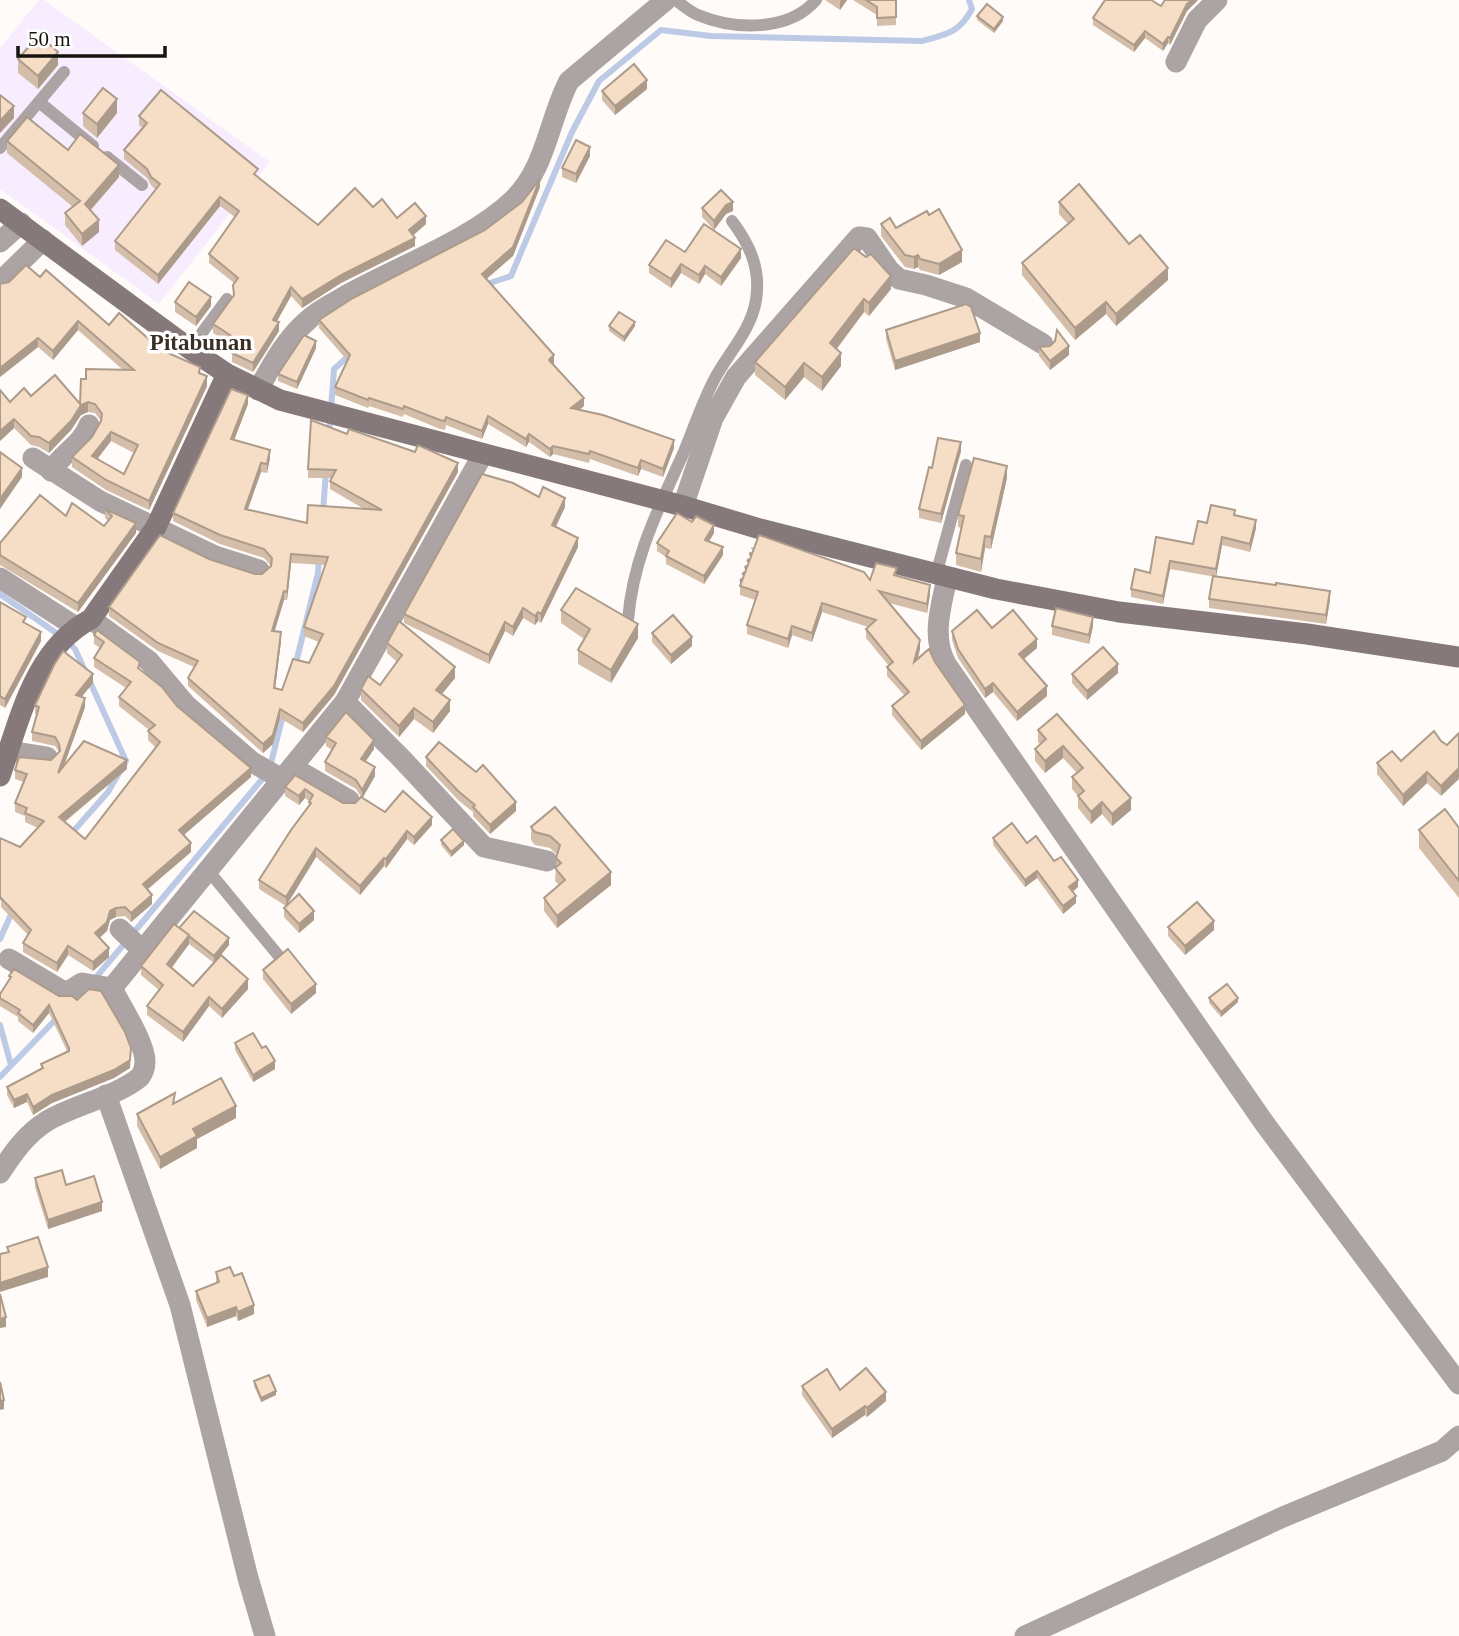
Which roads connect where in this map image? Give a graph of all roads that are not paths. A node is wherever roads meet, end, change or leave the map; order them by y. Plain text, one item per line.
1 (666, 0) edge
2 (675, 0) edge
3 (817, 0) edge
4 (1217, 0) edge
5 (1176, 62) dead end
6 (64, 72) dead end
7 (39, 102) junction
8 (0, 148) edge
9 (142, 185) dead end
10 (0, 209) edge
11 (732, 221) dead end
12 (21, 223) junction
13 (43, 240) junction
14 (0, 242) edge
15 (0, 282) edge
16 (228, 299) edge
17 (1043, 344) edge
18 (190, 349) junction
19 (226, 374) junction
20 (258, 390) junction
21 (89, 425) dead end
22 (483, 454) junction
23 (33, 458) dead end
24 (966, 465) dead end
25 (51, 471) junction
26 (673, 504) junction
27 (156, 527) junction
28 (259, 570) dead end
29 (941, 576) junction
30 (0, 578) edge
31 (628, 620) edge
32 (72, 633) junction
33 (1459, 657) edge
34 (345, 702) junction
35 (9, 751) junction
36 (47, 757) edge
37 (282, 773) junction
38 (0, 776) edge
39 (349, 800) edge
40 (547, 861) dead end
41 (207, 869) junction
42 (278, 955) edge
43 (9, 959) dead end
44 (97, 986) junction
45 (106, 1095) junction
46 (0, 1173) edge
47 (1459, 1384) edge
48 (1459, 1436) edge
49 (265, 1636) edge
50 (1025, 1636) edge

1 - 20 street
2 - 3 lane
4 - 5 street
6 - 7 lane
7 - 8 lane
7 - 9 lane
10 - 12 street
11 - 26 lane
12 - 13 street
12 - 14 street
13 - 15 street
13 - 18 street
16 - 18 lane
17 - 26 street
18 - 19 street
19 - 20 street
19 - 27 street
20 - 22 street
21 - 25 street
22 - 26 street
22 - 34 street
23 - 25 street
24 - 29 lane
25 - 27 street
26 - 29 street
26 - 31 lane
27 - 28 street
27 - 32 street
29 - 33 street
29 - 47 street
30 - 32 street
32 - 35 street
32 - 37 street
34 - 37 street
34 - 40 street
35 - 36 street
35 - 38 street
37 - 39 street
37 - 41 street
41 - 42 lane
41 - 44 street
43 - 44 street
44 - 45 street
45 - 46 street
45 - 49 street
48 - 50 street

